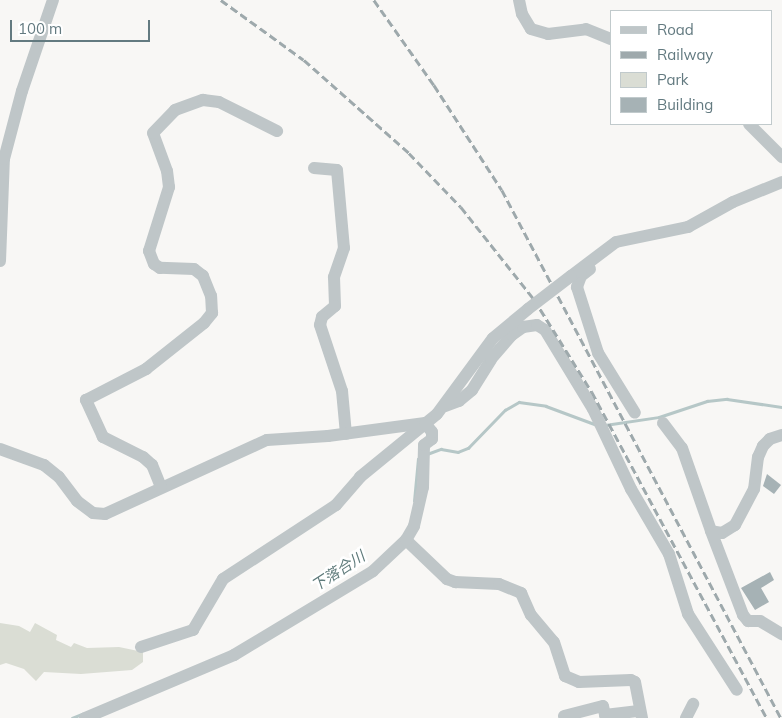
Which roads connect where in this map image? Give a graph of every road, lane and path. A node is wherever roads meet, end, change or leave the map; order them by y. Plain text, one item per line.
1 (53, 0) edge
2 (519, 0) edge
3 (610, 40) edge
4 (750, 125) edge
5 (277, 131) dead end
6 (782, 157) edge
7 (314, 168) dead end
8 (782, 182) edge
9 (597, 255) junction
10 (0, 261) edge
11 (445, 406) junction
12 (635, 413) dead end
13 (663, 423) dead end
14 (425, 424) junction
15 (346, 434) junction
16 (782, 435) edge
17 (0, 449) edge
18 (161, 487) junction
19 (712, 531) junction
20 (406, 540) junction
21 (782, 634) edge
22 (141, 647) dead end
23 (737, 690) dead end
24 (693, 704) dead end
25 (640, 714) edge
26 (564, 716) dead end
27 (85, 718) edge
28 (686, 718) edge

1 - 10 street
2 - 3 street
4 - 6 street
5 - 18 street
7 - 15 street
8 - 9 street
9 - 11 street, bridge
9 - 12 street
11 - 14 street
11 - 23 street
13 - 19 street
14 - 15 street
14 - 20 street
14 - 22 street
15 - 18 street
16 - 19 street
17 - 18 street
19 - 21 street
20 - 25 street
20 - 27 street
24 - 28 street
25 - 26 street

